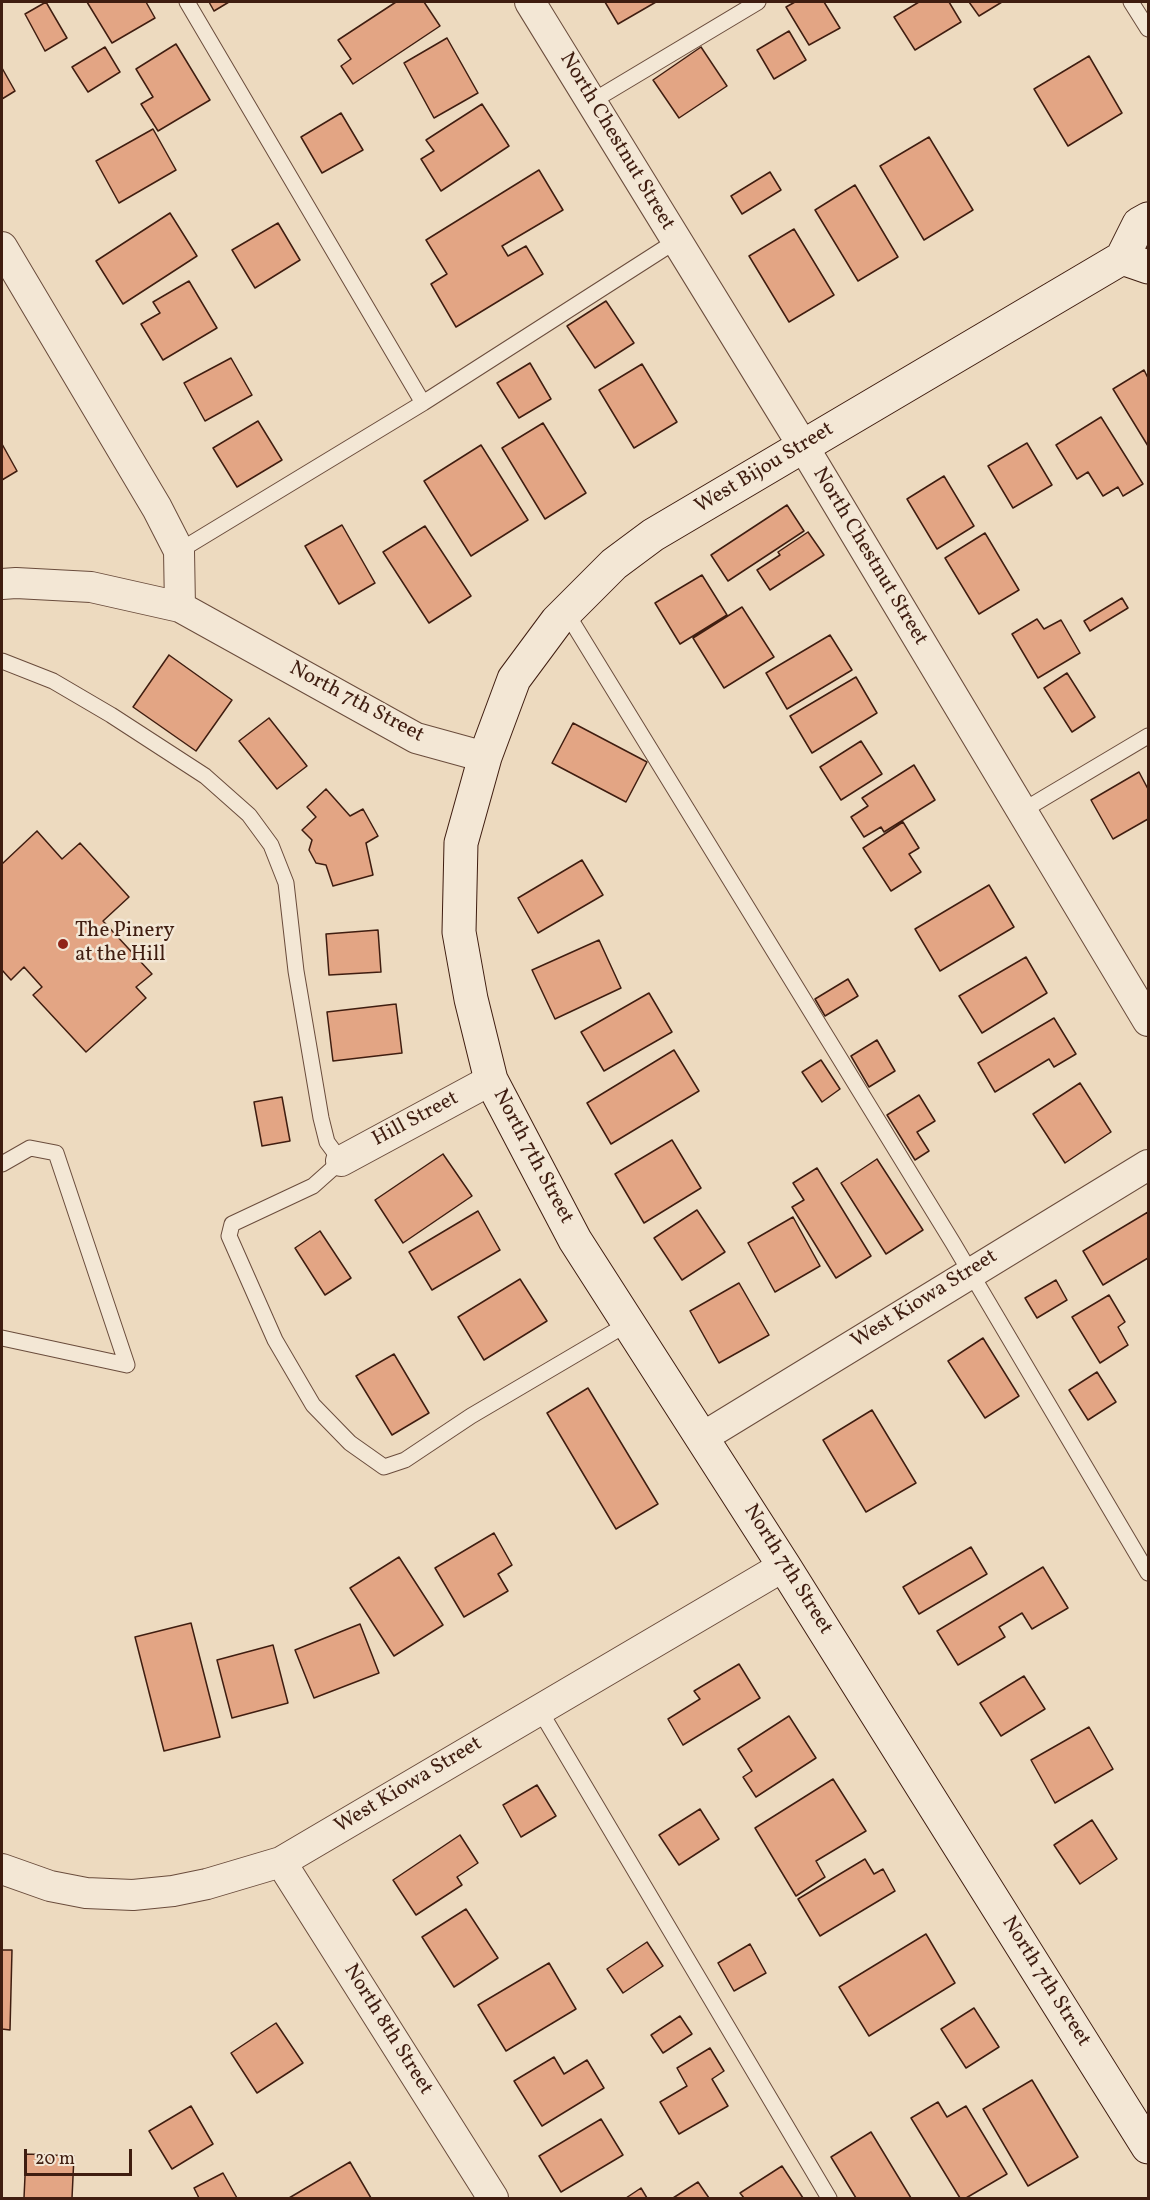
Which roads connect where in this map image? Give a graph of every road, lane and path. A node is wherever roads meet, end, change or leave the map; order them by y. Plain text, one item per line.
1 (186, 2) edge
2 (530, 2) edge
3 (758, 2) edge
4 (1131, 2) edge
5 (1149, 29) edge
6 (591, 102) junction
7 (1149, 219) edge
8 (676, 241) junction
9 (2, 247) edge
10 (1135, 262) edge
11 (423, 403) junction
12 (802, 446) junction
13 (179, 551) junction
14 (2, 584) edge
15 (180, 607) junction
16 (566, 612) junction
17 (2, 661) edge
18 (1149, 736) edge
19 (485, 757) junction
20 (1022, 812) junction
21 (1149, 1022) edge
22 (491, 1080) junction
23 (341, 1161) junction
24 (2, 1164) edge
25 (1149, 1165) edge
26 (970, 1272) junction
27 (629, 1323) junction
28 (2, 1338) edge
29 (703, 1437) junction
30 (784, 1566) junction
31 (1149, 1573) edge
32 (539, 1709) junction
33 (281, 1862) junction
34 (2, 1869) edge
35 (1149, 2147) edge
36 (493, 2199) edge
37 (829, 2199) edge

1 - 11 lane
2 - 6 street, North Chestnut Street
3 - 6 lane
4 - 5 lane
6 - 8 street, North Chestnut Street
7 - 10 street, West Bijou Street
8 - 11 lane
8 - 12 street, North Chestnut Street
9 - 13 street
10 - 12 street, West Bijou Street
11 - 13 lane
12 - 16 street, West Bijou Street
12 - 20 street, North Chestnut Street
13 - 15 street
14 - 15 street
15 - 19 street, North 7th Street
16 - 19 street, West Bijou Street
16 - 26 lane
17 - 23 lane
18 - 20 lane
19 - 22 street, North 7th Street
20 - 21 street, North Chestnut Street
22 - 23 street, Hill Street
22 - 27 street, North 7th Street
23 - 27 lane
24 - 28 lane
25 - 26 street, West Kiowa Street
26 - 29 street, West Kiowa Street
26 - 31 lane
27 - 29 street, North 7th Street
29 - 30 street, North 7th Street
30 - 32 street, West Kiowa Street
30 - 35 street, North 7th Street
32 - 33 street, West Kiowa Street
32 - 37 lane
33 - 34 street, West Kiowa Street
33 - 36 street, North 8th Street

